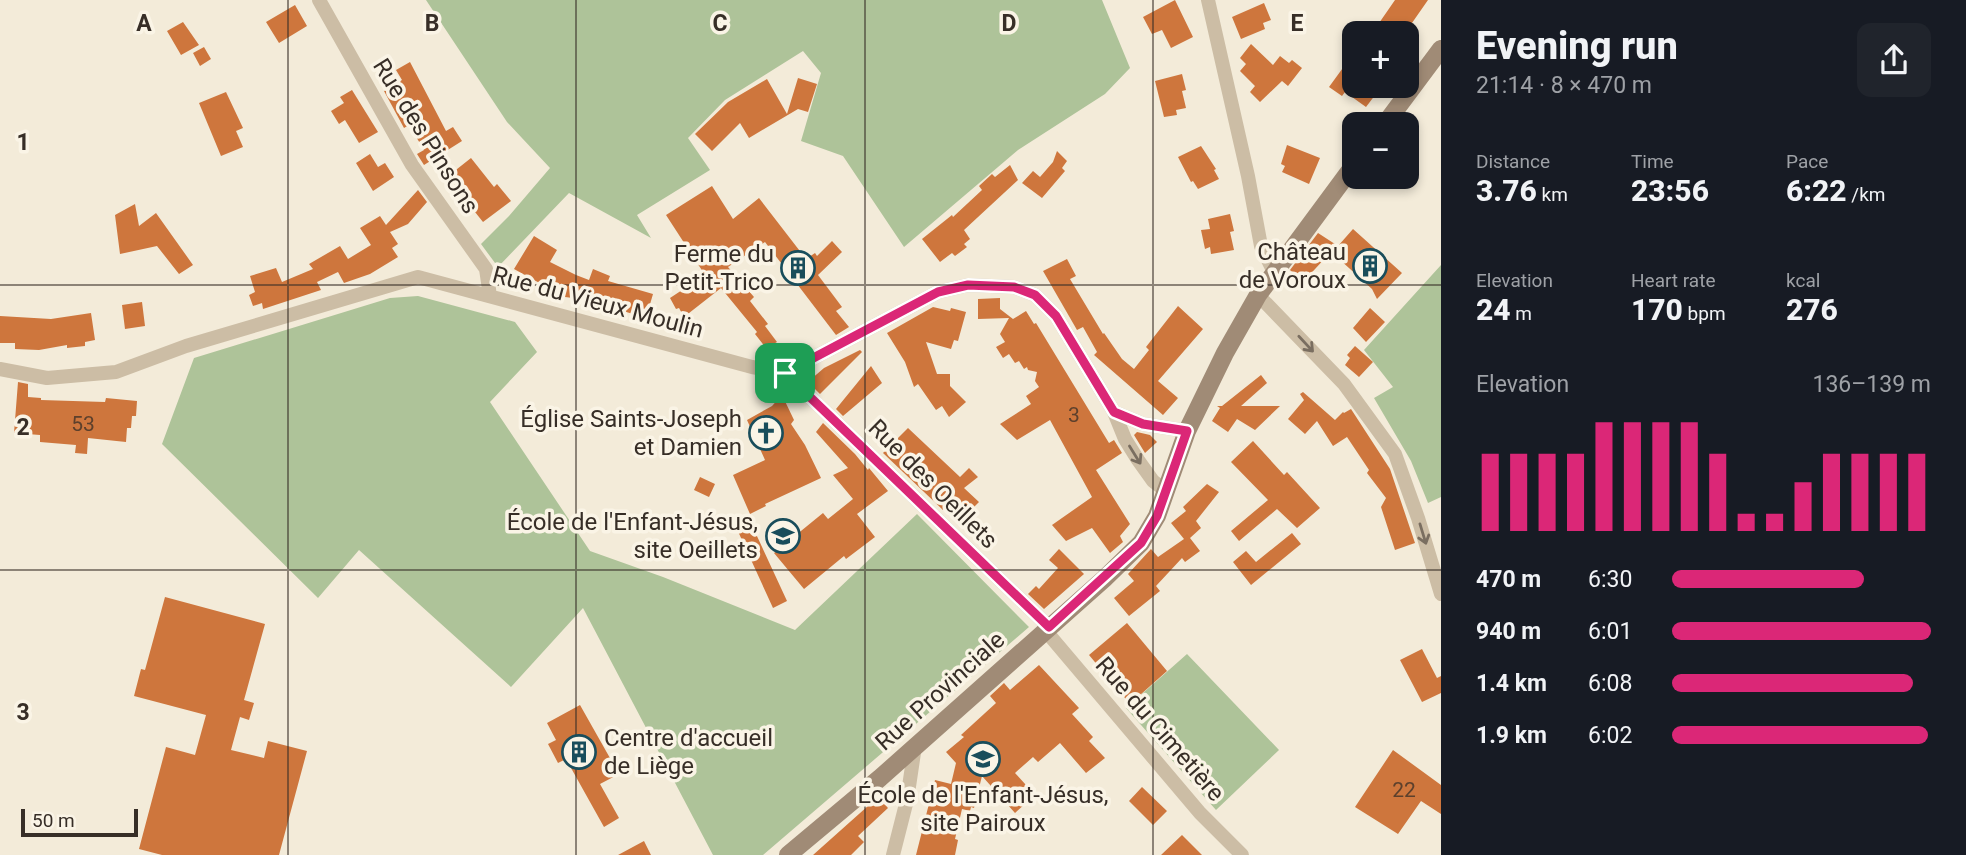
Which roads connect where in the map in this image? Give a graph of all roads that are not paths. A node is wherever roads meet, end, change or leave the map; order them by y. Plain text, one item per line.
1 (319, 0) edge
2 (1208, 0) edge
3 (1441, 49) edge
4 (1394, 112) edge
5 (1342, 180) edge
6 (1274, 272) junction
7 (1258, 295) junction
8 (490, 296) junction
9 (0, 369) edge
10 (785, 373) junction
11 (1114, 412) junction
12 (1187, 431) junction
13 (1166, 491) junction
14 (1441, 594) edge
15 (1047, 629) junction
16 (915, 746) junction
17 (788, 855) edge
18 (893, 855) edge
19 (1242, 855) edge

1 - 8 street, Rue des Pinsons
2 - 6 street
3 - 4 main road
5 - 6 main road
6 - 7 main road
7 - 12 main road
7 -> 14 street
8 - 9 street, Rue du Vieux Moulin
8 - 10 street, Rue du Vieux Moulin
10 - 11 street
10 - 15 street, Rue des Oeillets
11 - 12 street
11 -> 13 street
12 - 13 main road, Rue Provinciale
13 - 15 main road, Rue Provinciale
15 - 16 main road, Rue Provinciale
15 - 19 street, Rue du Cimetière
16 - 17 main road, Rue Provinciale
16 - 18 street

